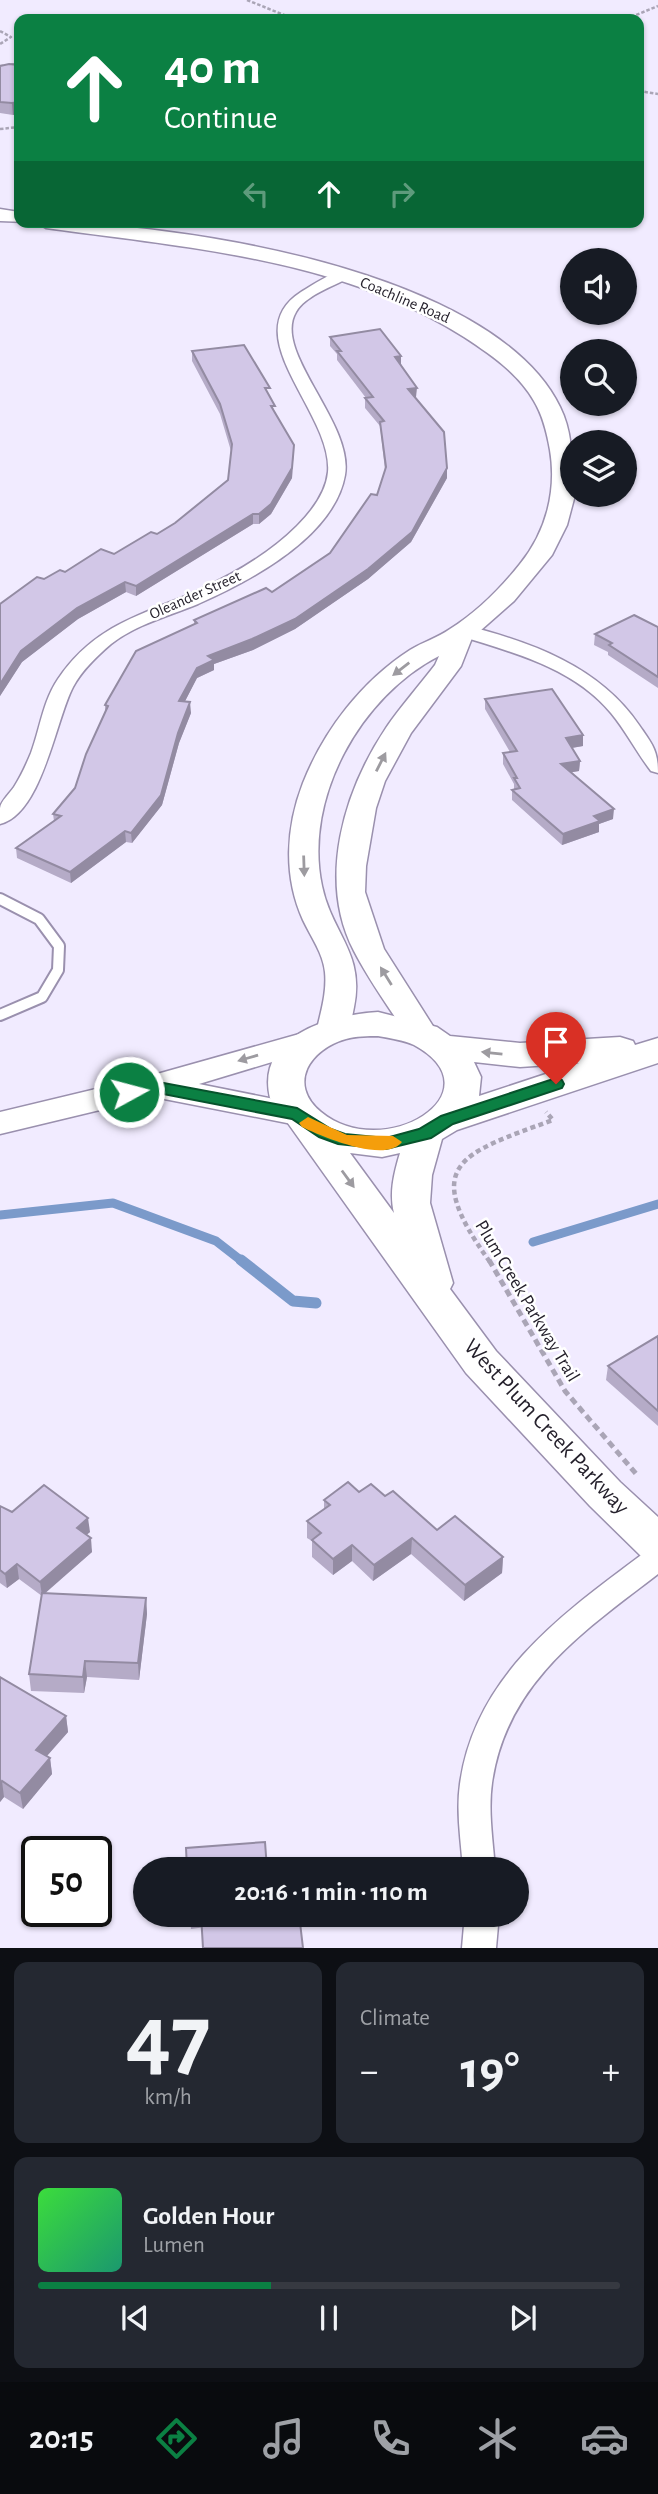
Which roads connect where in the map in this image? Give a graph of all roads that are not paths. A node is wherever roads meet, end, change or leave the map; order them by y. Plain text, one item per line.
1 (84, 228) edge
2 (344, 275) junction
3 (462, 633) junction
4 (658, 768) edge
5 (0, 818) edge
6 (0, 899) edge
7 (0, 1015) edge
8 (323, 1035) junction
9 (433, 1040) junction
10 (658, 1047) edge
11 (153, 1086) junction
12 (303, 1119) junction
13 (0, 1124) edge
14 (436, 1127) junction
15 (440, 1306) junction
16 (658, 1544) edge
17 (658, 1558) edge
18 (479, 1857) edge
19 (481, 1927) edge
20 (479, 1948) edge

1 - 2 main road, Coachline Road
2 - 3 main road, Coachline Road
2 - 5 street, Oleander Street
3 - 4 street
3 -> 8 main road, Coachline Road
9 -> 3 main road, Coachline Road
6 - 7 lane
8 - 9 main road
8 -> 11 main road
8 - 12 main road
10 -> 9 main road
9 - 14 main road
10 - 14 main road
11 - 12 main road
11 - 13 main road
12 - 14 main road
12 -> 15 main road, West Plum Creek Parkway
14 - 15 main road, West Plum Creek Parkway
15 - 16 main road, West Plum Creek Parkway
17 - 18 street
19 - 20 street

